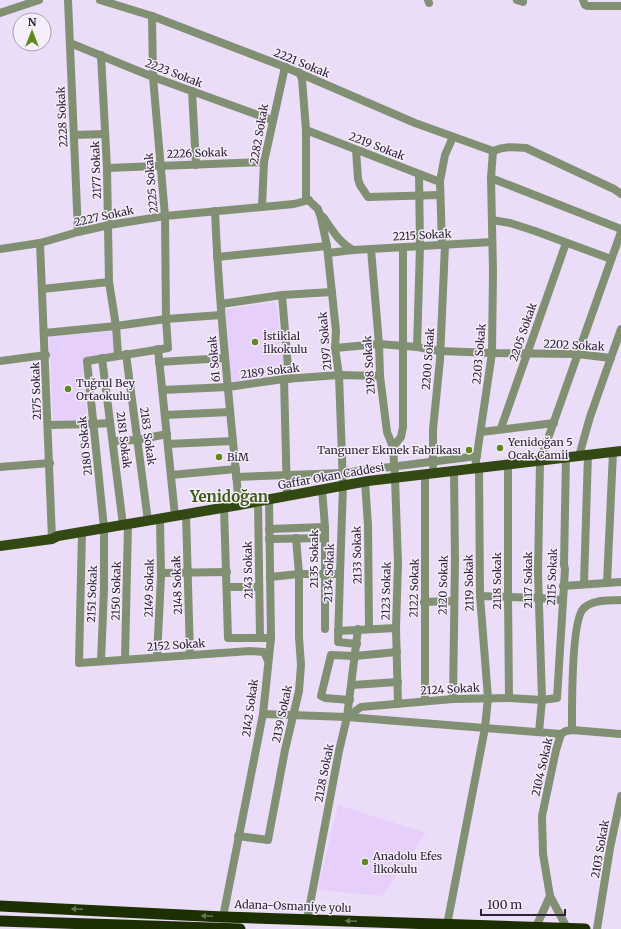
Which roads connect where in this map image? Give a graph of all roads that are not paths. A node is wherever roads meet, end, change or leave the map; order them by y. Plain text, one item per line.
1 (39, 0) edge
2 (68, 0) edge
3 (100, 0) edge
4 (584, 0) edge
5 (617, 4) edge
6 (1, 12) edge
7 (152, 16) junction
8 (70, 43) junction
9 (101, 55) junction
10 (285, 67) junction
11 (299, 72) junction
12 (153, 77) junction
13 (192, 91) junction
14 (272, 120) junction
15 (306, 130) junction
16 (105, 134) junction
17 (74, 135) junction
18 (453, 137) junction
19 (356, 150) junction
20 (493, 151) junction
21 (264, 162) junction
22 (196, 164) junction
23 (160, 166) junction
24 (107, 168) junction
25 (419, 174) junction
26 (491, 178) junction
27 (440, 182) junction
28 (621, 194) edge
29 (440, 195) junction
30 (419, 196) junction
31 (308, 200) junction
32 (262, 207) junction
33 (318, 209) junction
34 (215, 211) junction
35 (164, 216) junction
36 (492, 220) junction
37 (109, 225) junction
38 (621, 230) edge
39 (78, 232) junction
40 (492, 242) junction
41 (40, 243) junction
42 (566, 243) junction
43 (443, 245) junction
44 (420, 247) junction
45 (403, 248) junction
46 (0, 249) edge
47 (371, 249) junction
48 (327, 250) junction
49 (353, 250) junction
50 (217, 257) junction
51 (611, 259) junction
52 (109, 282) junction
53 (42, 289) junction
54 (332, 292) junction
55 (282, 296) junction
56 (221, 304) junction
57 (222, 315) junction
58 (166, 318) junction
59 (116, 326) junction
60 (621, 329) edge
61 (44, 333) junction
62 (379, 344) junction
63 (404, 346) junction
64 (417, 347) junction
65 (335, 348) junction
66 (158, 349) junction
67 (440, 351) junction
68 (492, 353) junction
69 (527, 354) junction
70 (577, 354) junction
71 (122, 355) junction
72 (46, 356) junction
73 (102, 358) junction
74 (225, 358) junction
75 (612, 358) junction
76 (0, 361) edge
77 (159, 362) junction
78 (339, 375) junction
79 (380, 376) junction
80 (287, 379) junction
81 (228, 387) junction
82 (162, 390) junction
83 (230, 412) junction
84 (165, 415) junction
85 (554, 422) junction
86 (110, 423) junction
87 (48, 424) junction
88 (94, 424) junction
89 (501, 428) junction
90 (481, 432) junction
91 (167, 434) junction
92 (137, 440) junction
93 (113, 441) junction
94 (233, 442) junction
95 (168, 444) junction
96 (393, 447) junction
97 (617, 452) edge
98 (584, 455) junction
99 (477, 456) junction
100 (566, 457) junction
101 (540, 461) junction
102 (433, 462) junction
103 (50, 463) junction
104 (508, 464) junction
105 (0, 467) edge
106 (395, 467) junction
107 (477, 468) junction
108 (454, 471) junction
109 (236, 473) junction
110 (343, 473) junction
111 (429, 474) junction
112 (171, 475) junction
113 (286, 476) junction
114 (395, 478) junction
115 (365, 482) junction
116 (344, 486) junction
117 (322, 490) junction
118 (287, 496) junction
119 (269, 499) junction
120 (258, 501) junction
121 (239, 505) junction
122 (224, 507) junction
123 (186, 514) junction
124 (175, 516) junction
125 (160, 519) junction
126 (148, 521) junction
127 (126, 524) junction
128 (325, 527) junction
129 (104, 528) junction
130 (269, 529) junction
131 (82, 532) junction
132 (296, 538) junction
133 (325, 538) junction
134 (52, 539) junction
135 (269, 539) junction
136 (0, 546) edge
137 (188, 572) junction
138 (227, 572) junction
139 (161, 573) junction
140 (325, 573) junction
141 (299, 574) junction
142 (340, 574) junction
143 (270, 577) junction
144 (621, 582) edge
145 (607, 583) junction
146 (584, 584) junction
147 (563, 586) junction
148 (227, 587) junction
149 (259, 587) junction
150 (480, 596) junction
151 (508, 596) junction
152 (539, 598) junction
153 (562, 600) junction
154 (621, 600) edge
155 (454, 601) junction
156 (424, 602) junction
157 (369, 628) junction
158 (396, 628) junction
159 (325, 629) dead end
160 (358, 629) junction
161 (338, 631) junction
162 (260, 638) junction
163 (271, 638) junction
164 (357, 644) junction
165 (397, 652) junction
166 (190, 655) junction
167 (355, 656) junction
168 (157, 657) junction
169 (125, 659) junction
170 (101, 661) junction
171 (268, 661) junction
172 (398, 682) junction
173 (352, 685) junction
174 (453, 698) junction
175 (488, 698) junction
176 (509, 698) junction
177 (557, 698) joint
178 (350, 700) junction
179 (542, 700) junction
180 (425, 701) junction
181 (398, 704) junction
182 (263, 714) junction
183 (294, 714) junction
184 (347, 717) junction
185 (486, 728) junction
186 (572, 730) junction
187 (539, 732) junction
188 (560, 734) junction
189 (621, 734) edge
190 (621, 796) edge
191 (238, 836) junction
192 (550, 896) junction
193 (0, 906) edge
194 (223, 917) junction
195 (0, 920) edge
196 (307, 920) junction
197 (447, 925) junction
198 (536, 927) junction
199 (567, 928) junction
200 (240, 929) edge
201 (586, 929) edge
202 (597, 929) edge

1 - 6 street
2 - 8 street, 2228 Sokak
3 - 7 street, 2221 Sokak
4 - 5 street
7 - 10 street, 2221 Sokak
7 - 12 street, 2225 Sokak
8 - 9 street, 2223 Sokak
8 - 17 street, 2228 Sokak
9 - 12 street, 2223 Sokak
9 - 16 street, 2177 Sokak
10 - 11 street, 2221 Sokak
10 - 14 street, 2282 Sokak
11 - 15 street
11 - 18 street, 2221 Sokak
12 - 13 street, 2223 Sokak
12 - 23 street, 2225 Sokak
13 - 14 street, 2223 Sokak
13 - 22 street
14 - 21 street, 2282 Sokak
15 - 19 street, 2219 Sokak
15 - 31 street
16 - 17 street
16 - 24 street, 2177 Sokak
17 - 39 street, 2228 Sokak
18 - 20 street, 2221 Sokak
18 - 27 street, 2200 Sokak
19 - 25 street, 2219 Sokak
19 - 30 street
20 - 26 street, 2203 Sokak
20 - 28 street
21 - 22 street, 2226 Sokak
21 - 32 street, 2282 Sokak
22 - 23 street, 2226 Sokak
23 - 24 street, 2226 Sokak
23 - 35 street, 2225 Sokak
24 - 37 street, 2177 Sokak
25 - 27 street, 2219 Sokak
25 - 30 street
26 - 36 street, 2203 Sokak
26 - 38 street
27 - 29 street, 2200 Sokak
29 - 30 street
29 - 43 street, 2200 Sokak
30 - 44 street
31 - 32 street, 2227 Sokak
31 - 33 street
32 - 34 street, 2227 Sokak
33 - 48 street, 2197 Sokak
33 - 49 street
34 - 35 street, 2227 Sokak
34 - 50 street, 61 Sokak
35 - 37 street, 2227 Sokak
35 - 58 street, 2225 Sokak
36 - 40 street, 2203 Sokak
36 - 42 street
37 - 39 street, 2227 Sokak
37 - 52 street, 2177 Sokak
38 - 51 street, 2117 Sokak
39 - 41 street, 2227 Sokak
40 - 43 street, 2215 Sokak
40 - 68 street, 2203 Sokak
41 - 46 street, 2227 Sokak
41 - 53 street, 2175 Sokak
42 - 51 street
42 - 69 street, 2205 Sokak
43 - 44 street, 2215 Sokak
43 - 67 street, 2200 Sokak
44 - 45 street, 2215 Sokak
44 - 64 street
45 - 47 street, 2215 Sokak
45 - 63 street
47 - 49 street, 2215 Sokak
47 - 62 street, 2198 Sokak
48 - 49 street, 2215 Sokak
48 - 50 street, 2215 Sokak
48 - 54 street, 2197 Sokak
50 - 56 street, 61 Sokak
51 - 70 street, 2117 Sokak
52 - 53 street
52 - 59 street, 2177 Sokak
53 - 61 street, 2175 Sokak
54 - 55 street
54 - 65 street, 2197 Sokak
55 - 56 street
55 - 80 street
56 - 57 street, 61 Sokak
57 - 58 street
57 - 74 street, 61 Sokak
58 - 59 street
58 - 66 street, 2225 Sokak
59 - 61 street
59 - 71 street, 2177 Sokak
60 - 75 street
61 - 72 street, 2175 Sokak
62 - 63 street, 2202 Sokak
62 - 65 street, 2202 Sokak
62 - 79 street, 2198 Sokak
63 - 64 street, 2202 Sokak
63 - 96 street
64 - 67 street, 2202 Sokak
65 - 78 street, 2197 Sokak
66 - 71 street
66 - 77 street
67 - 68 street, 2202 Sokak
67 - 102 street, 2200 Sokak
68 - 69 street, 2202 Sokak
68 - 90 street, 2203 Sokak
69 - 70 street, 2202 Sokak
69 - 89 street, 2205 Sokak
70 - 75 street, 2202 Sokak
70 - 85 street, 2117 Sokak
71 - 73 street
71 - 92 street, 2183 Sokak
72 - 76 street
72 - 87 street, 2175 Sokak
73 - 86 street, 2181 Sokak
73 - 88 street, 2180 Sokak
74 - 77 street
74 - 81 street, 61 Sokak
75 - 98 street
77 - 82 street
78 - 79 street, 2189 Sokak
78 - 80 street, 2189 Sokak
78 - 110 street, 2197 Sokak
79 - 96 street, 2198 Sokak
80 - 81 street, 2189 Sokak
80 - 113 street
81 - 82 street, 2189 Sokak
81 - 83 street, 61 Sokak
82 - 84 street
83 - 84 street
83 - 94 street, 61 Sokak
84 - 91 street
85 - 89 street
85 - 101 street, 2117 Sokak
86 - 88 street
86 - 93 street, 2181 Sokak
87 - 88 street
87 - 103 street, 2175 Sokak
88 - 129 street, 2180 Sokak
89 - 90 street
90 - 99 street, 2203 Sokak
91 - 92 street
91 - 95 street
92 - 93 street
92 - 126 street, 2183 Sokak
93 - 127 street, 2181 Sokak
94 - 95 street
94 - 109 street, 61 Sokak
95 - 112 street
96 - 106 street, 2198 Sokak
97 - 98 main road, Gaffar Okan Caddesi
97 - 145 street
98 - 100 main road, Gaffar Okan Caddesi
98 - 146 street
99 - 102 street
99 - 107 street, 2203 Sokak
100 - 101 main road, Gaffar Okan Caddesi
100 - 147 street, 2115 Sokak
101 - 104 main road, Gaffar Okan Caddesi
101 - 152 street, 2117 Sokak
102 - 106 street
102 - 111 street, 2200 Sokak
103 - 105 street
103 - 134 street, 2175 Sokak
104 - 107 main road, Gaffar Okan Caddesi
104 - 151 street, 2118 Sokak
106 - 110 street
106 - 114 street, 2198 Sokak
107 - 108 main road, Gaffar Okan Caddesi
107 - 150 street, 2119 Sokak
108 - 111 main road, Gaffar Okan Caddesi
108 - 155 street, 2120 Sokak
109 - 112 street
109 - 113 street
109 - 121 street, 61 Sokak
110 - 113 street
110 - 116 street, 2197 Sokak
111 - 114 main road, Gaffar Okan Caddesi
111 - 156 street, 2122 Sokak
112 - 124 street
113 - 118 street
114 - 115 main road, Gaffar Okan Caddesi
114 - 158 street, 2123 Sokak
115 - 116 main road, Gaffar Okan Caddesi
115 - 157 street, 2133 Sokak
116 - 117 main road, Gaffar Okan Caddesi
116 - 142 street, 2134 Sokak
117 - 118 main road, Gaffar Okan Caddesi
117 - 128 street, 2135 Sokak
118 - 119 main road, Gaffar Okan Caddesi
119 - 120 main road, Gaffar Okan Caddesi
119 - 130 street, 2142 Sokak
120 - 121 main road, Gaffar Okan Caddesi
120 - 149 street, 2143 Sokak
121 - 122 main road, Gaffar Okan Caddesi
122 - 123 main road, Gaffar Okan Caddesi
122 - 138 street
123 - 124 main road, Gaffar Okan Caddesi
123 - 137 street, 2148 Sokak
124 - 125 main road, Gaffar Okan Caddesi
125 - 126 main road, Gaffar Okan Caddesi
125 - 139 street, 2149 Sokak
126 - 127 main road, Gaffar Okan Caddesi
127 - 129 main road, Gaffar Okan Caddesi
127 - 169 street, 2150 Sokak
128 - 130 street
128 - 133 street, 2135 Sokak
129 - 131 main road, Gaffar Okan Caddesi
129 - 170 street, 2151 Sokak
130 - 135 street, 2142 Sokak
131 - 134 main road, Gaffar Okan Caddesi
131 - 170 street, 2152 Sokak
132 - 133 street
132 - 135 street
132 - 141 street, 2139 Sokak
133 - 140 street, 2135 Sokak
134 - 136 main road, Gaffar Okan Caddesi
135 - 143 street, 2142 Sokak
137 - 138 street
137 - 139 street
137 - 166 street, 2148 Sokak
138 - 148 street
139 - 168 street, 2149 Sokak
140 - 141 street
140 - 142 street
140 - 159 street, 2135 Sokak
141 - 143 street
141 - 183 street, 2139 Sokak
142 - 161 street, 2134 Sokak
143 - 163 street, 2142 Sokak
144 - 145 street
145 - 146 street
146 - 147 street
147 - 153 street, 2115 Sokak
148 - 149 street
148 - 162 street
149 - 162 street, 2143 Sokak
150 - 151 street
150 - 175 street, 2119 Sokak
151 - 152 street
151 - 176 street, 2118 Sokak
152 - 153 street
152 - 179 street, 2117 Sokak
153 - 177 street, 2115 Sokak
154 - 186 street
155 - 156 street
155 - 174 street, 2120 Sokak
156 - 180 street, 2122 Sokak
157 - 158 street
157 - 160 street
158 - 165 street, 2123 Sokak
160 - 161 street
160 - 164 street, 2128 Sokak
161 - 164 street
162 - 163 street
163 - 171 street, 2142 Sokak
164 - 167 street, 2128 Sokak
165 - 167 street
165 - 172 street, 2123 Sokak
166 - 168 street, 2152 Sokak
166 - 171 street, 2152 Sokak
167 - 173 street, 2128 Sokak
167 - 178 street
168 - 169 street, 2152 Sokak
169 - 170 street, 2152 Sokak
171 - 182 street, 2142 Sokak
172 - 173 street
172 - 181 street, 2123 Sokak
173 - 178 street, 2128 Sokak
174 - 175 street, 2124 Sokak
174 - 180 street, 2124 Sokak
175 - 176 street, 2124 Sokak
175 - 185 street, 2119 Sokak
176 - 179 street, 2124 Sokak
177 - 179 street, 2124 Sokak
178 - 184 street, 2128 Sokak
179 - 187 street, 2117 Sokak
180 - 181 street, 2124 Sokak
181 - 184 street, 2124 Sokak
182 - 183 street
182 - 191 street, 2142 Sokak
183 - 184 street
183 - 191 street, 2139 Sokak
184 - 185 street
184 - 196 street, 2128 Sokak
185 - 187 street
185 - 197 street, 2119 Sokak
186 - 188 street, 2104 Sokak
186 - 189 street
187 - 188 street
188 - 192 street, 2104 Sokak
190 - 202 street, 2103 Sokak
191 - 194 street, 2142 Sokak
192 - 198 street
192 - 199 street, 2104 Sokak
194 -> 193 highway, Adana-Osmaniye yolu
194 - 196 highway, Adana-Osmaniye yolu
195 - 200 highway
197 -> 196 highway, Adana-Osmaniye yolu
197 - 198 highway, Adana-Osmaniye yolu
198 - 199 highway, Adana-Osmaniye yolu
199 - 201 highway, Adana-Osmaniye yolu

